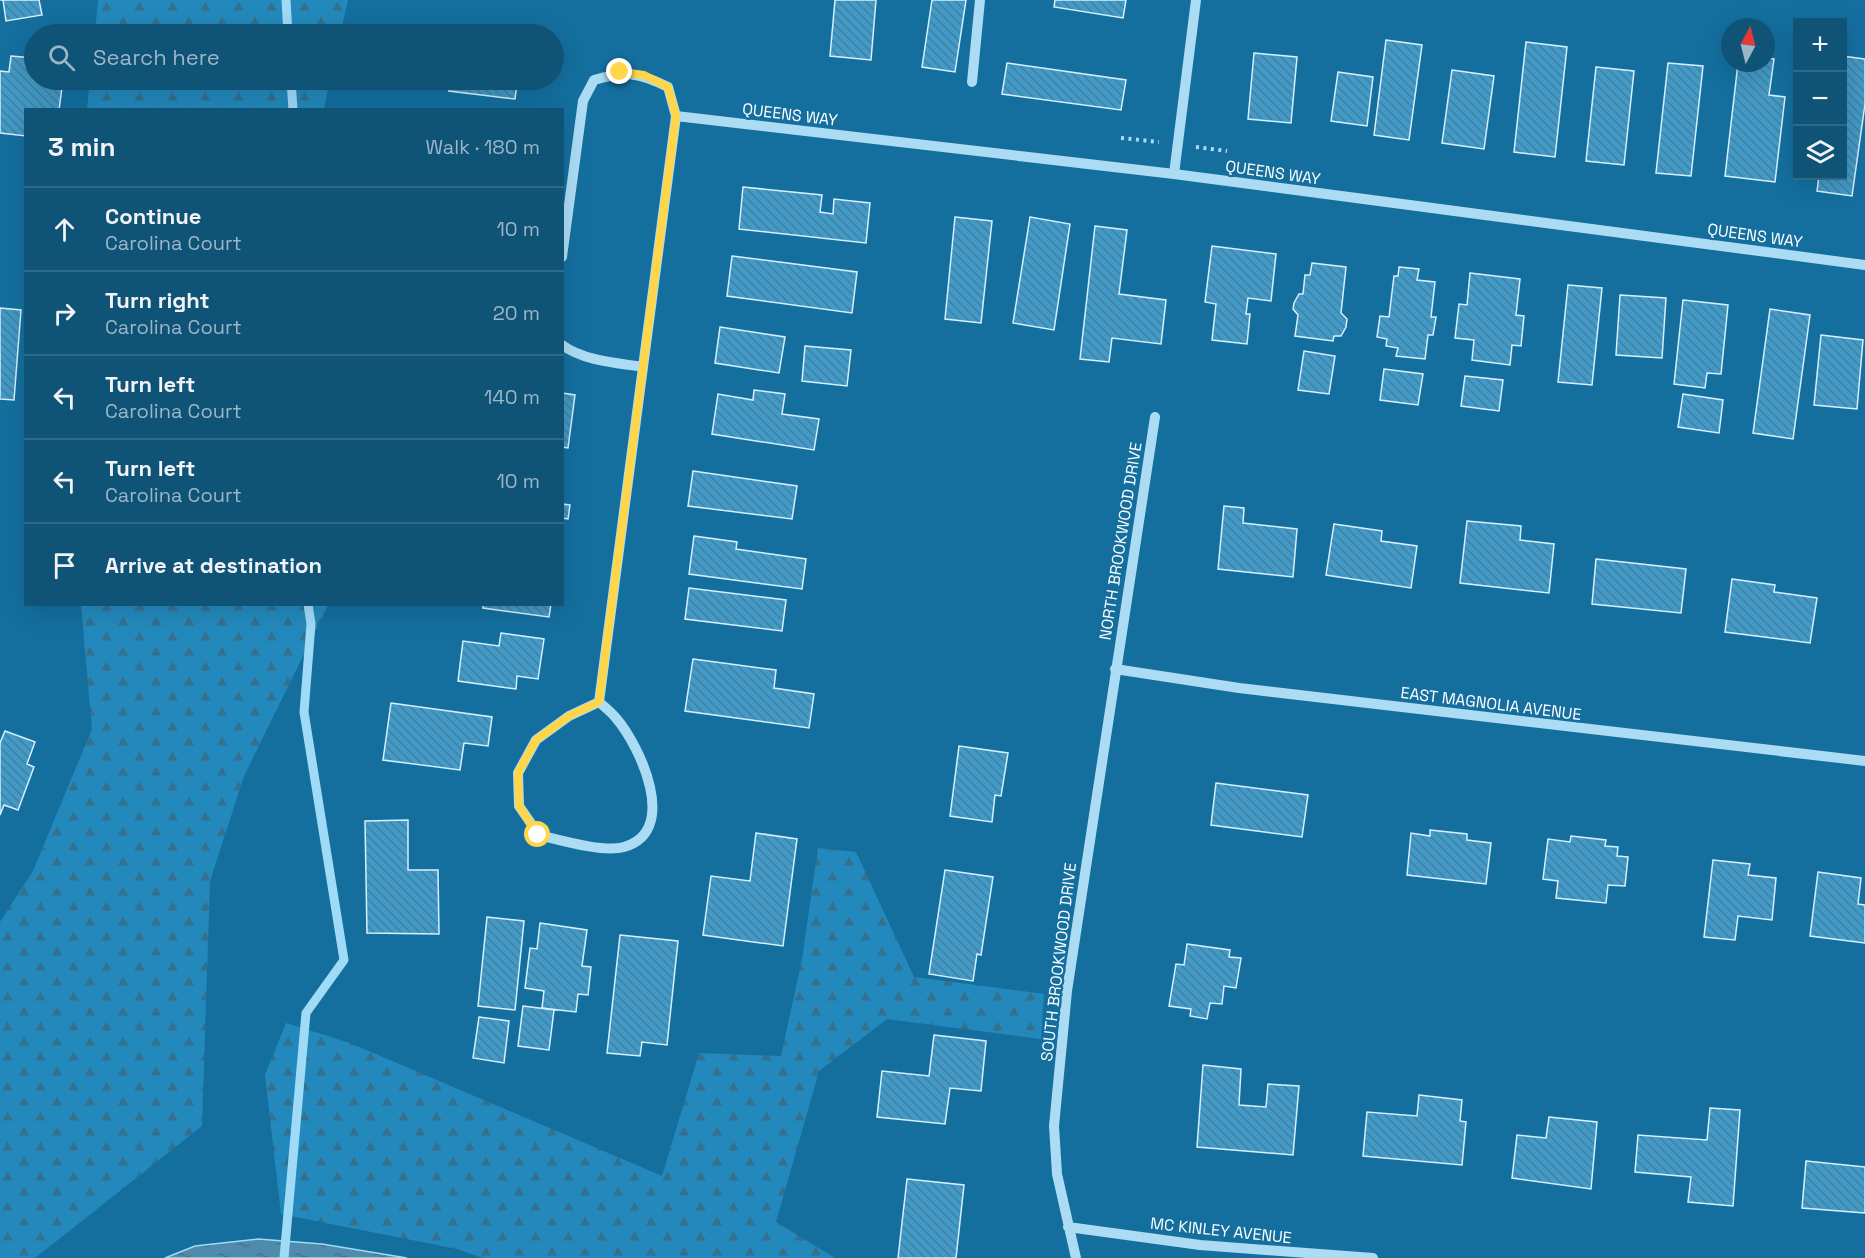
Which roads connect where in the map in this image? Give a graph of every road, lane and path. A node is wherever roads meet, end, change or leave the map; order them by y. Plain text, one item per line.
1 (980, 0) edge
2 (1196, 0) edge
3 (972, 82) dead end
4 (676, 116) junction
5 (1174, 174) junction
6 (564, 242) edge
7 (1865, 265) edge
8 (564, 346) edge
9 (643, 367) junction
10 (1155, 417) dead end
11 (1115, 669) junction
12 (599, 702) junction
13 (1865, 761) edge
14 (1068, 1227) junction
15 (1076, 1258) edge
16 (1373, 1258) edge

1 - 3 street
2 - 5 street
4 - 5 street, QUEENS WAY
4 - 6 street
4 - 9 street
5 - 7 street, QUEENS WAY
8 - 9 street
9 - 12 street
10 - 11 street, NORTH BROOKWOOD DRIVE
11 - 13 street, EAST MAGNOLIA AVENUE
11 - 14 street, SOUTH BROOKWOOD DRIVE
12 - 12 street
14 - 15 street, SOUTH BROOKWOOD DRIVE
14 - 16 street, MC KINLEY AVENUE

